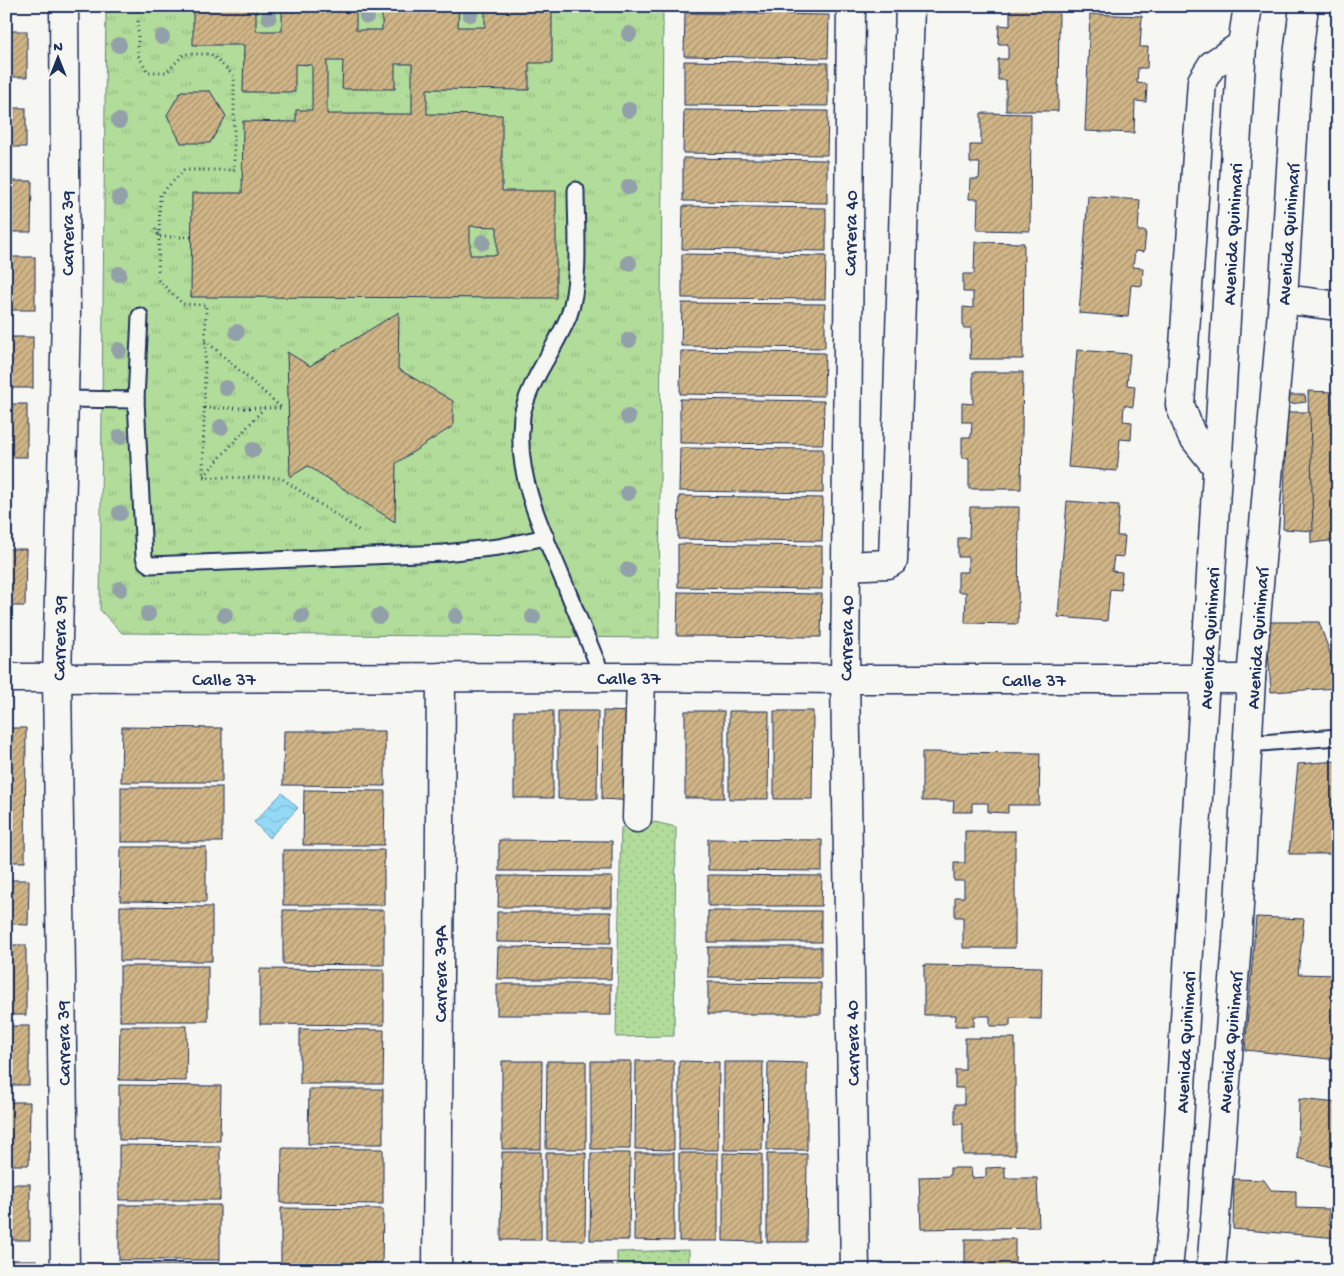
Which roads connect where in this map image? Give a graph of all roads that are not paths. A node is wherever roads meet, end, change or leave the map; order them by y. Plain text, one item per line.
1 (64, 6) edge
2 (851, 6) edge
3 (910, 6) edge
4 (1248, 6) edge
5 (1304, 6) edge
6 (1242, 45) junction
7 (576, 190) dead end
8 (1283, 299) junction
9 (1338, 306) edge
10 (140, 316) dead end
11 (64, 399) junction
12 (136, 400) junction
13 (1218, 468) junction
14 (546, 537) junction
15 (846, 566) junction
16 (441, 677) junction
17 (603, 677) junction
18 (640, 677) junction
19 (6, 678) edge
20 (57, 678) junction
21 (844, 679) junction
22 (1206, 679) junction
23 (1252, 679) junction
24 (1338, 737) edge
25 (1248, 744) junction
26 (637, 818) dead end
27 (65, 1270) edge
28 (437, 1270) edge
29 (855, 1270) edge
30 (1168, 1270) edge
31 (1211, 1270) edge

1 - 11 street, Carrera 39
2 - 15 street, Carrera 40
3 - 15 street
4 - 6 street, Avenida Quinimari
5 - 8 street, Avenida Quinimarí
6 - 13 street, Avenida Quinimari
6 - 13 street
7 - 14 lane
8 - 9 street
8 - 23 street, Avenida Quinimarí
10 - 12 lane
11 - 12 lane
11 - 20 street, Carrera 39
12 - 14 lane
13 - 22 street, Avenida Quinimari
14 - 17 lane
15 - 21 street, Carrera 40
16 - 17 street, Calle 37
16 - 20 street, Calle 37
16 - 28 street, Carrera 39A
17 - 18 street, Calle 37
18 - 21 street, Calle 37
18 - 26 street
19 - 20 street, Calle 37
20 - 27 street, Carrera 39
21 - 22 street, Calle 37
21 - 29 street, Carrera 40
22 - 23 street, Calle 37
22 - 30 street, Avenida Quinimari
23 - 25 street, Avenida Quinimarí
24 - 25 lane
25 - 31 street, Avenida Quinimarí

